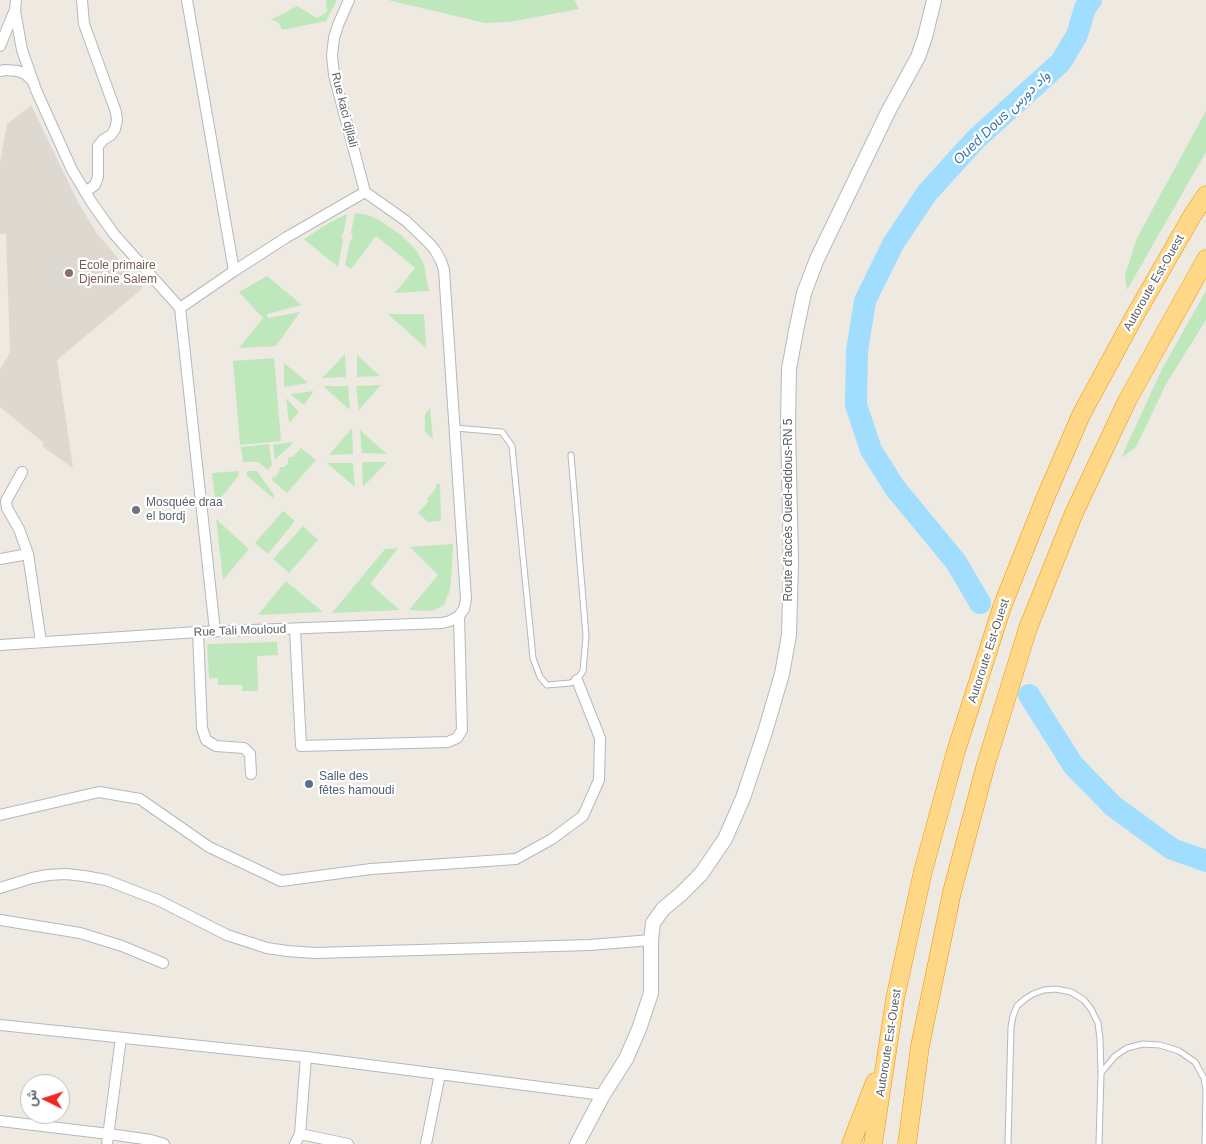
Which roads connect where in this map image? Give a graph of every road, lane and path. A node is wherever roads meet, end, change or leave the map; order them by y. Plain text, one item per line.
1 (16, 0) edge
2 (82, 0) edge
3 (187, 0) edge
4 (349, 0) edge
5 (934, 0) edge
6 (15, 11) junction
7 (0, 46) edge
8 (0, 71) edge
9 (33, 81) junction
10 (85, 192) junction
11 (365, 192) junction
12 (1206, 195) edge
13 (1206, 259) edge
14 (234, 271) junction
15 (180, 308) junction
16 (454, 428) junction
17 (571, 455) dead end
18 (22, 472) dead end
19 (28, 554) junction
20 (0, 559) edge
21 (459, 616) junction
22 (295, 629) junction
23 (215, 631) junction
24 (198, 632) junction
25 (41, 642) junction
26 (0, 645) edge
27 (577, 680) junction
28 (251, 774) dead end
29 (0, 815) edge
30 (0, 888) edge
31 (0, 920) edge
32 (650, 940) junction
33 (163, 963) dead end
34 (0, 1025) edge
35 (121, 1038) junction
36 (886, 1054) junction
37 (306, 1056) junction
38 (440, 1074) junction
39 (1101, 1074) junction
40 (603, 1095) junction
41 (0, 1121) edge
42 (300, 1134) junction
43 (108, 1139) edge
44 (164, 1144) edge
45 (295, 1144) edge
46 (348, 1144) edge
47 (426, 1144) edge
48 (577, 1144) edge
49 (851, 1144) edge
50 (873, 1144) edge
51 (907, 1144) edge
52 (1008, 1144) edge
53 (1099, 1144) edge
54 (1204, 1144) edge

1 - 6 street
2 - 10 street
3 - 14 street
4 - 11 street, Rue kaci djllali
5 - 32 main road, Route d'accès Oued-eddous-RN 5
6 - 7 street
6 - 9 street
8 - 9 street
9 - 10 street
10 - 15 street
11 - 14 street
11 - 16 street
12 - 36 highway, Autoroute Est-Ouest
13 - 51 highway
14 - 15 street
15 - 23 street
16 - 21 street
16 - 27 lane
17 - 27 lane
18 - 19 street
19 - 20 street
19 - 25 street
21 - 22 street, Rue Tali Mouloud
21 - 22 street
22 - 23 street, Rue Tali Mouloud
23 - 24 street, Rue Tali Mouloud
24 - 25 street, Rue Tali Mouloud
24 - 28 street
25 - 26 street, Rue Tali Mouloud
27 - 29 street
30 - 32 street
31 - 33 street
32 - 40 main road, Route d'accès Oued-eddous-RN 5
34 - 35 street
35 - 37 street
35 - 43 street
36 - 49 highway
36 - 50 highway, Autoroute Est-Ouest
37 - 38 street
37 - 42 street
38 - 40 street
38 - 47 street
39 - 52 lane
39 - 53 lane
39 - 54 lane
40 - 48 main road, Route d'accès Oued-eddous-RN 5
41 - 43 street
42 - 45 street
42 - 46 street
43 - 44 street

